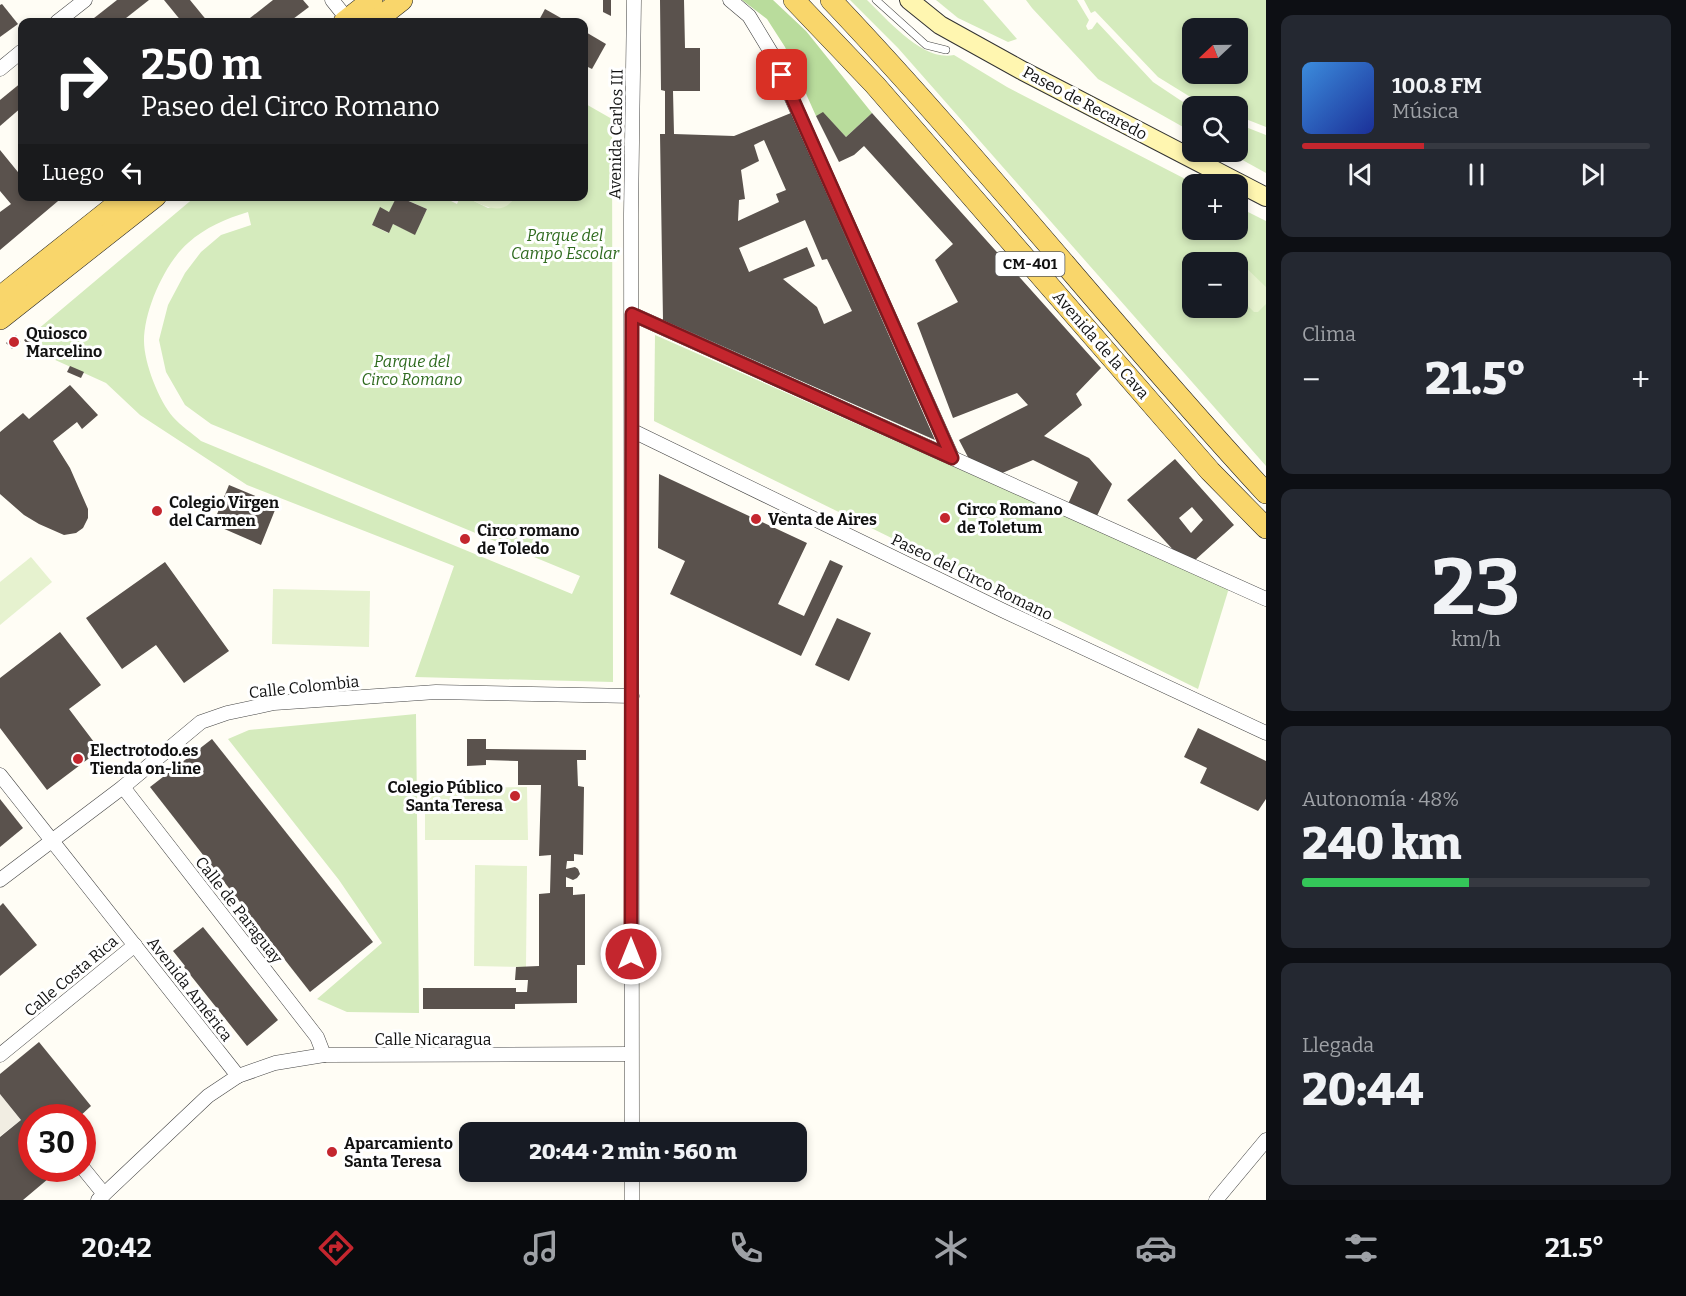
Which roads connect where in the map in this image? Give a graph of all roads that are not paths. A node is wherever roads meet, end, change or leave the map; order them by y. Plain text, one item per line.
1 (85, 0) edge
2 (332, 0) edge
3 (372, 0) edge
4 (402, 0) edge
5 (634, 0) edge
6 (730, 0) edge
7 (794, 0) edge
8 (831, 0) edge
9 (876, 0) edge
10 (909, 0) edge
11 (62, 18) edge
12 (344, 18) edge
13 (350, 18) edge
14 (379, 18) edge
15 (946, 50) dead end
16 (18, 54) edge
17 (0, 69) edge
18 (1266, 197) edge
19 (121, 201) edge
20 (150, 201) edge
21 (0, 297) edge
22 (632, 314) junction
23 (0, 319) edge
24 (633, 431) junction
25 (952, 458) junction
26 (1266, 493) edge
27 (1266, 528) edge
28 (1266, 599) edge
29 (632, 696) junction
30 (1266, 734) edge
31 (0, 775) edge
32 (123, 787) junction
33 (50, 840) junction
34 (0, 880) edge
35 (135, 945) junction
36 (0, 1054) edge
37 (631, 1054) junction
38 (324, 1056) junction
39 (238, 1076) junction
40 (632, 1122) edge
41 (1266, 1140) edge
42 (92, 1182) edge
43 (632, 1182) edge
44 (101, 1197) edge
45 (632, 1200) edge
46 (1216, 1200) edge

1 - 11 street
2 - 12 street
3 - 13 main road
4 - 14 main road
5 - 22 street, Avenida Carlos III
6 - 25 street
7 - 27 main road, Avenida de la Cava / CM-401
8 - 26 main road, Avenida de la Cava / CM-401
9 - 15 lane
10 - 18 street, Paseo de Recaredo
16 - 17 street
19 - 21 main road
20 - 23 main road
22 - 24 street, Avenida Carlos III
22 - 25 street
24 - 29 street, Avenida Carlos III
24 - 30 street, Paseo del Circo Romano
25 - 28 street
29 - 32 street, Calle Colombia
29 - 37 street, Avenida Carlos III
31 - 33 street, Avenida América
32 - 33 street, Calle Colombia
32 - 38 street, Calle de Paraguay
33 - 34 street, Calle Colombia
33 - 35 street, Avenida América
35 - 36 street, Calle Costa Rica
35 - 39 street, Avenida América
37 - 38 street, Calle Nicaragua
37 - 40 street, Avenida Carlos III
38 - 39 street, Calle Nicaragua
39 - 44 street
41 - 46 street
42 - 44 street
43 - 45 street

